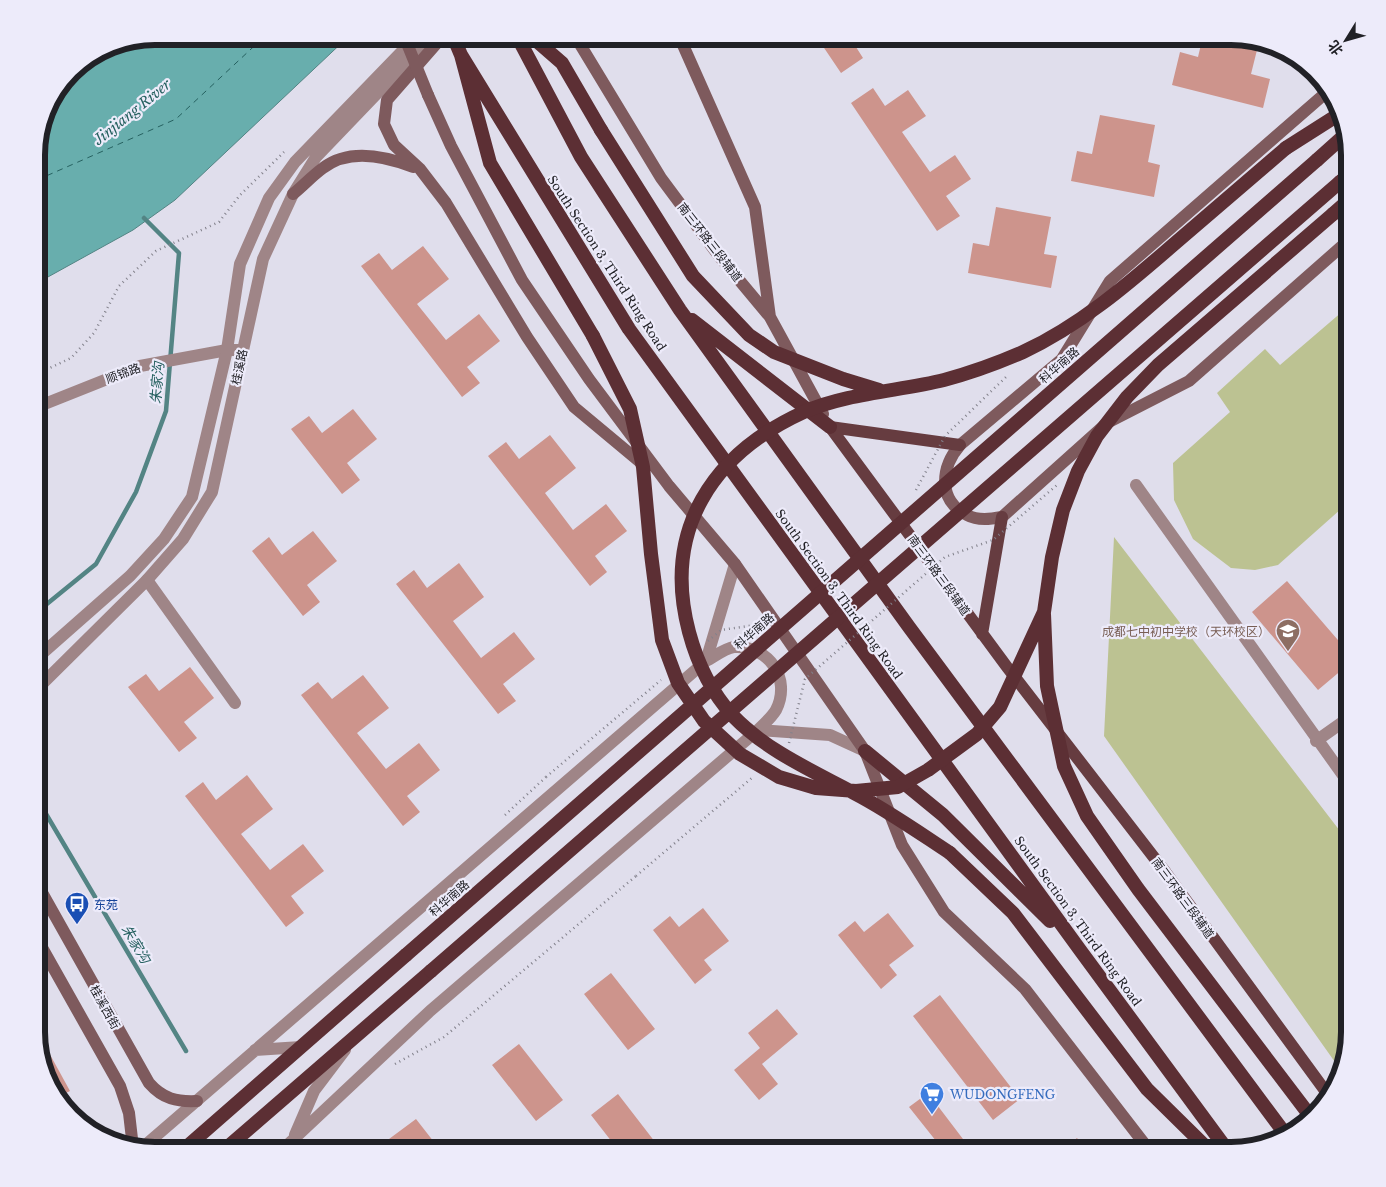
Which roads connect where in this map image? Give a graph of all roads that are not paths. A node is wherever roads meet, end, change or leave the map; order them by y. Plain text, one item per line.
1 (408, 45) edge
2 (409, 45) edge
3 (423, 45) edge
4 (435, 45) edge
5 (457, 45) edge
6 (522, 45) edge
7 (541, 45) edge
8 (580, 45) edge
9 (683, 45) edge
10 (461, 55) junction
11 (1323, 96) edge
12 (1334, 117) edge
13 (1340, 139) edge
14 (420, 169) junction
15 (1341, 181) edge
16 (293, 194) junction
17 (1341, 207) edge
18 (1341, 247) edge
19 (680, 310) junction
20 (770, 317) junction
21 (227, 350) junction
22 (243, 350) junction
23 (880, 390) junction
24 (45, 403) edge
25 (830, 427) junction
26 (960, 446) junction
27 (1136, 485) dead end
28 (669, 486) junction
29 (1002, 517) junction
30 (736, 564) junction
31 (147, 580) junction
32 (1044, 612) junction
33 (982, 634) junction
34 (45, 650) edge
35 (706, 662) junction
36 (45, 679) edge
37 (234, 703) dead end
38 (1341, 723) edge
39 (758, 730) junction
40 (1316, 741) junction
41 (865, 752) junction
42 (1341, 773) edge
43 (45, 898) edge
44 (1080, 950) junction
45 (45, 953) edge
46 (355, 1037) junction
47 (301, 1047) junction
48 (255, 1050) junction
49 (1325, 1090) edge
50 (197, 1101) junction
51 (1307, 1112) edge
52 (1282, 1130) edge
53 (132, 1140) edge
54 (292, 1140) joint
55 (149, 1142) edge
56 (192, 1142) edge
57 (233, 1142) edge
58 (1143, 1142) edge
59 (1201, 1142) edge
60 (1221, 1142) edge

1 - 28 main road, bridge
2 - 21 street, 桂溪路
3 - 16 street, 桂溪路
4 - 14 main road
5 - 10 highway, South Section 3, Third Ring Road
6 - 19 highway
7 - 23 highway, bridge
8 - 20 main road, 南三环路三段辅道
9 - 20 main road
10 - 32 highway, bridge
10 - 44 highway, South Section 3, Third Ring Road
11 - 26 main road
12 - 23 highway, bridge
13 - 47 highway, 科华南路, bridge
14 - 16 main road
14 - 28 main road
15 - 46 highway, bridge
16 - 22 street, 桂溪路
17 - 32 highway, bridge
18 - 29 main road
19 - 25 highway
19 - 52 highway
20 - 25 main road, 南三环路三段辅道
21 - 22 street, 顺锦路
21 - 24 street, 顺锦路
21 - 34 street, 桂溪路
22 - 31 street, 桂溪路
23 - 59 highway, bridge
25 - 26 main road
25 - 33 main road, 南三环路三段辅道
26 - 29 main road
27 - 40 street
28 - 30 main road
29 - 33 main road
30 - 35 street
30 - 41 main road
31 - 36 street, 桂溪路
31 - 37 street
32 - 51 highway, bridge
33 - 49 main road, 南三环路三段辅道
35 - 39 street
35 - 48 street
38 - 40 street
39 - 41 street
39 - 54 street
40 - 42 street
41 - 44 highway
41 - 58 main road
43 - 50 main road, 桂溪西街
44 - 60 highway, South Section 3, Third Ring Road
45 - 53 main road, 桂溪西街
46 - 54 street
46 - 57 highway
47 - 48 street
47 - 56 highway, 科华南路
48 - 50 street
50 - 55 street

